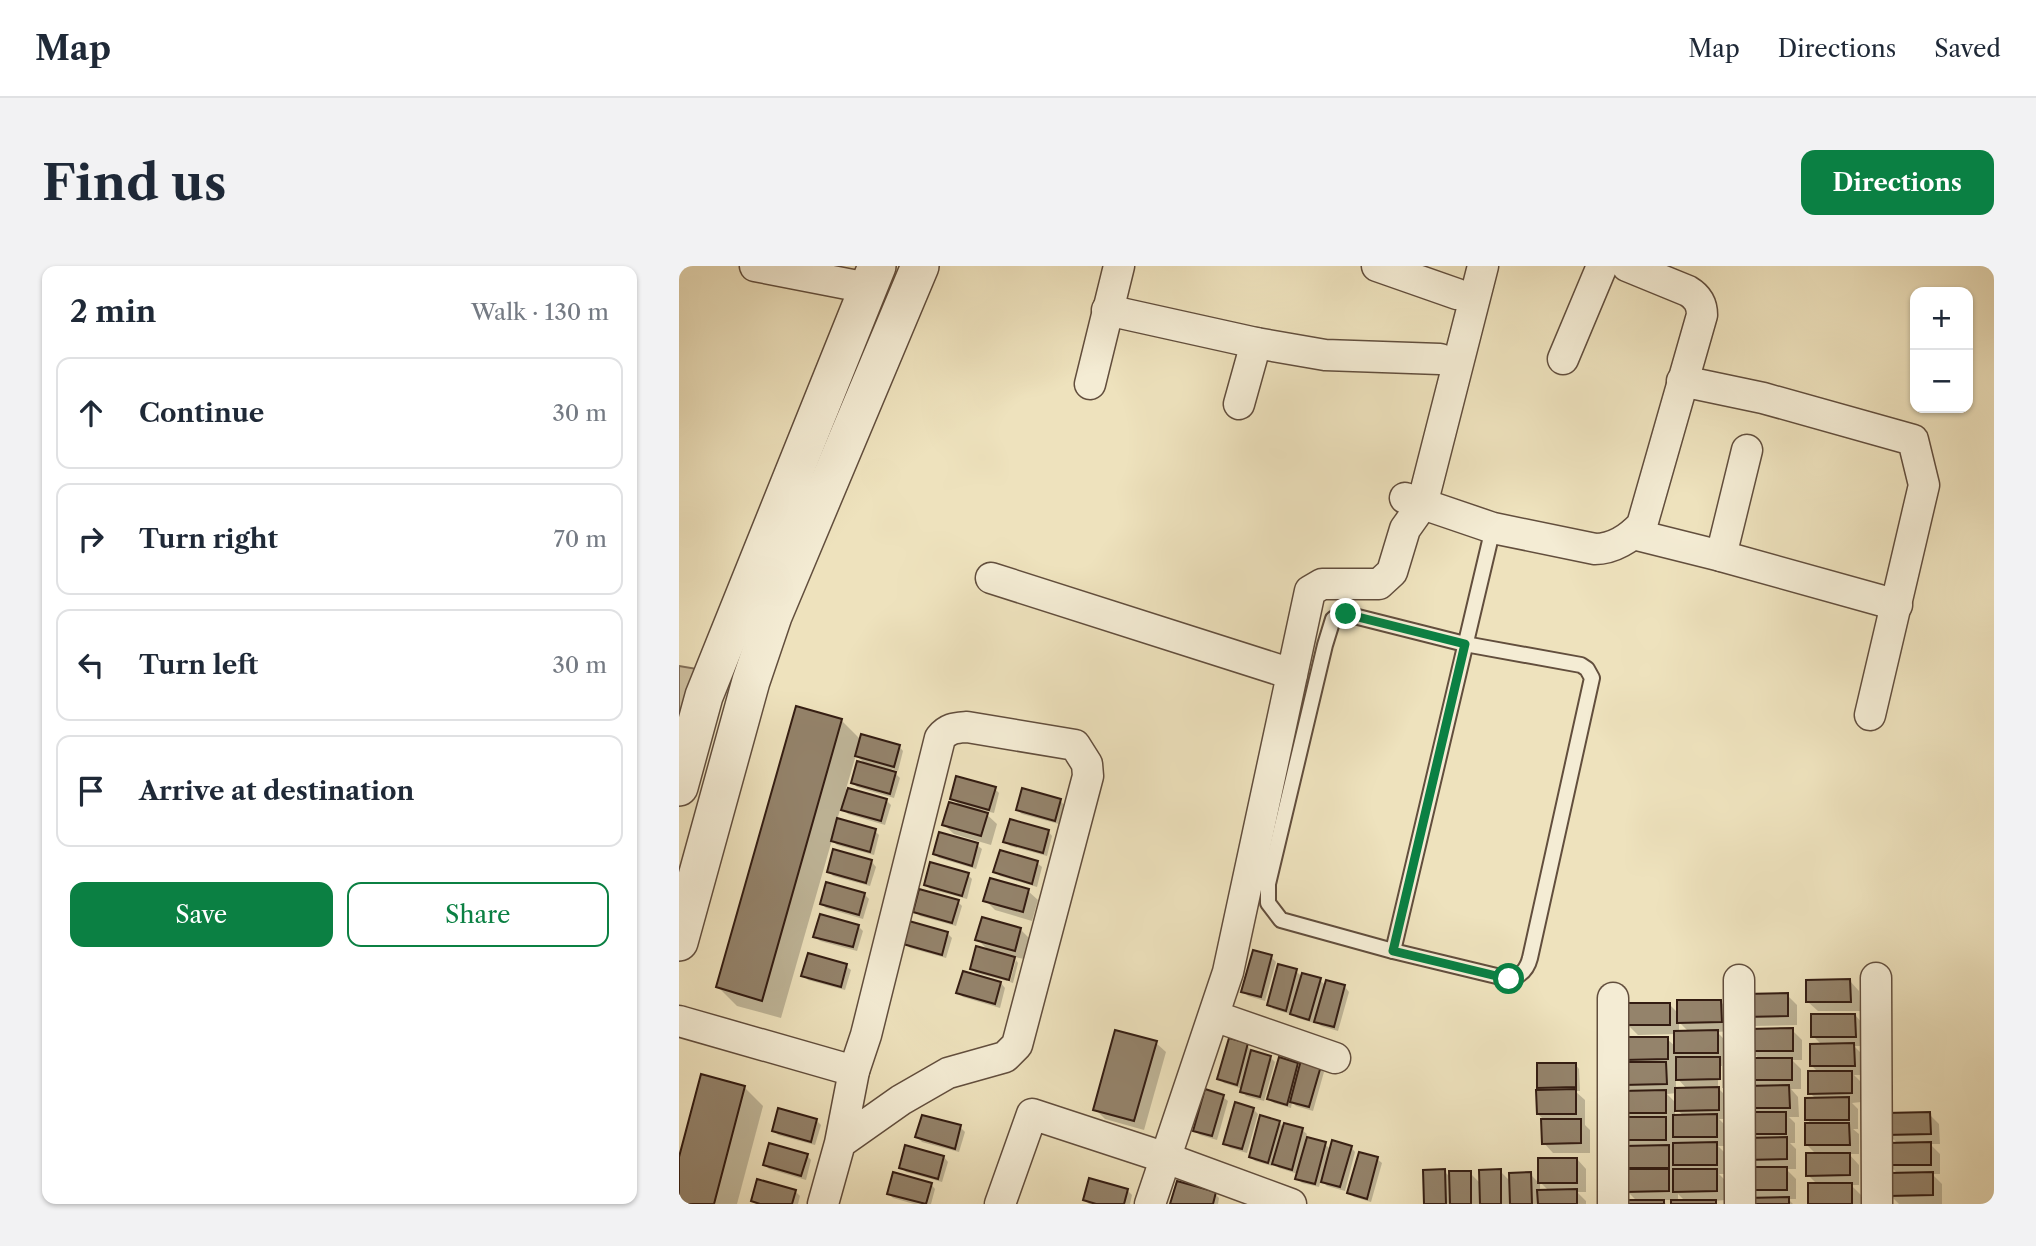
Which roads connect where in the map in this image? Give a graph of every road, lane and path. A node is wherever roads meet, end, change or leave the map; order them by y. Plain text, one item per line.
1 (755, 266) edge
2 (920, 266) edge
3 (1119, 266) edge
4 (1377, 266) edge
5 (1483, 266) edge
6 (1602, 266) edge
7 (1627, 266) edge
8 (873, 277) edge
9 (1461, 280) edge
10 (1107, 310) junction
11 (1256, 343) junction
12 (1440, 359) junction
13 (1563, 359) dead end
14 (1682, 382) junction
15 (1090, 384) dead end
16 (1239, 404) dead end
17 (1747, 450) dead end
18 (1411, 511) junction
19 (1493, 528) junction
20 (1633, 534) junction
21 (1721, 556) junction
22 (992, 578) dead end
23 (1897, 605) junction
24 (1465, 644) junction
25 (723, 647) junction
26 (758, 658) junction
27 (1292, 674) junction
28 (1870, 715) dead end
29 (679, 787) edge
30 (679, 942) edge
31 (1393, 951) junction
32 (1876, 978) dead end
33 (1739, 980) dead end
34 (1612, 998) dead end
35 (1214, 1016) junction
36 (679, 1021) edge
37 (1335, 1058) dead end
38 (854, 1071) junction
39 (840, 1143) junction
40 (1167, 1157) junction
41 (823, 1204) edge
42 (1000, 1204) edge
43 (1150, 1204) edge
44 (1291, 1204) edge
45 (1613, 1204) edge
46 (1740, 1204) edge
47 (1877, 1204) edge

1 - 8 street
2 - 26 street
3 - 10 street
4 - 9 street
5 - 18 street
6 - 13 street
7 - 14 street
8 - 25 street
9 - 12 street
10 - 11 street
10 - 15 street
11 - 12 street
11 - 16 street
12 - 18 street
14 - 20 street
14 - 23 street
17 - 21 street
18 - 19 street
18 - 27 street
19 - 20 street
19 - 24 lane
20 - 21 street
21 - 23 street
22 - 27 street
23 - 28 street
24 - 31 lane
24 - 31 lane
24 - 31 lane
25 - 26 street
25 - 29 street
26 - 30 street
27 - 35 street
32 - 47 street
33 - 46 street
34 - 45 street
35 - 37 street
35 - 40 street
36 - 38 street
38 - 39 street
38 - 39 street
39 - 41 street
40 - 42 street
40 - 43 street
40 - 44 street

